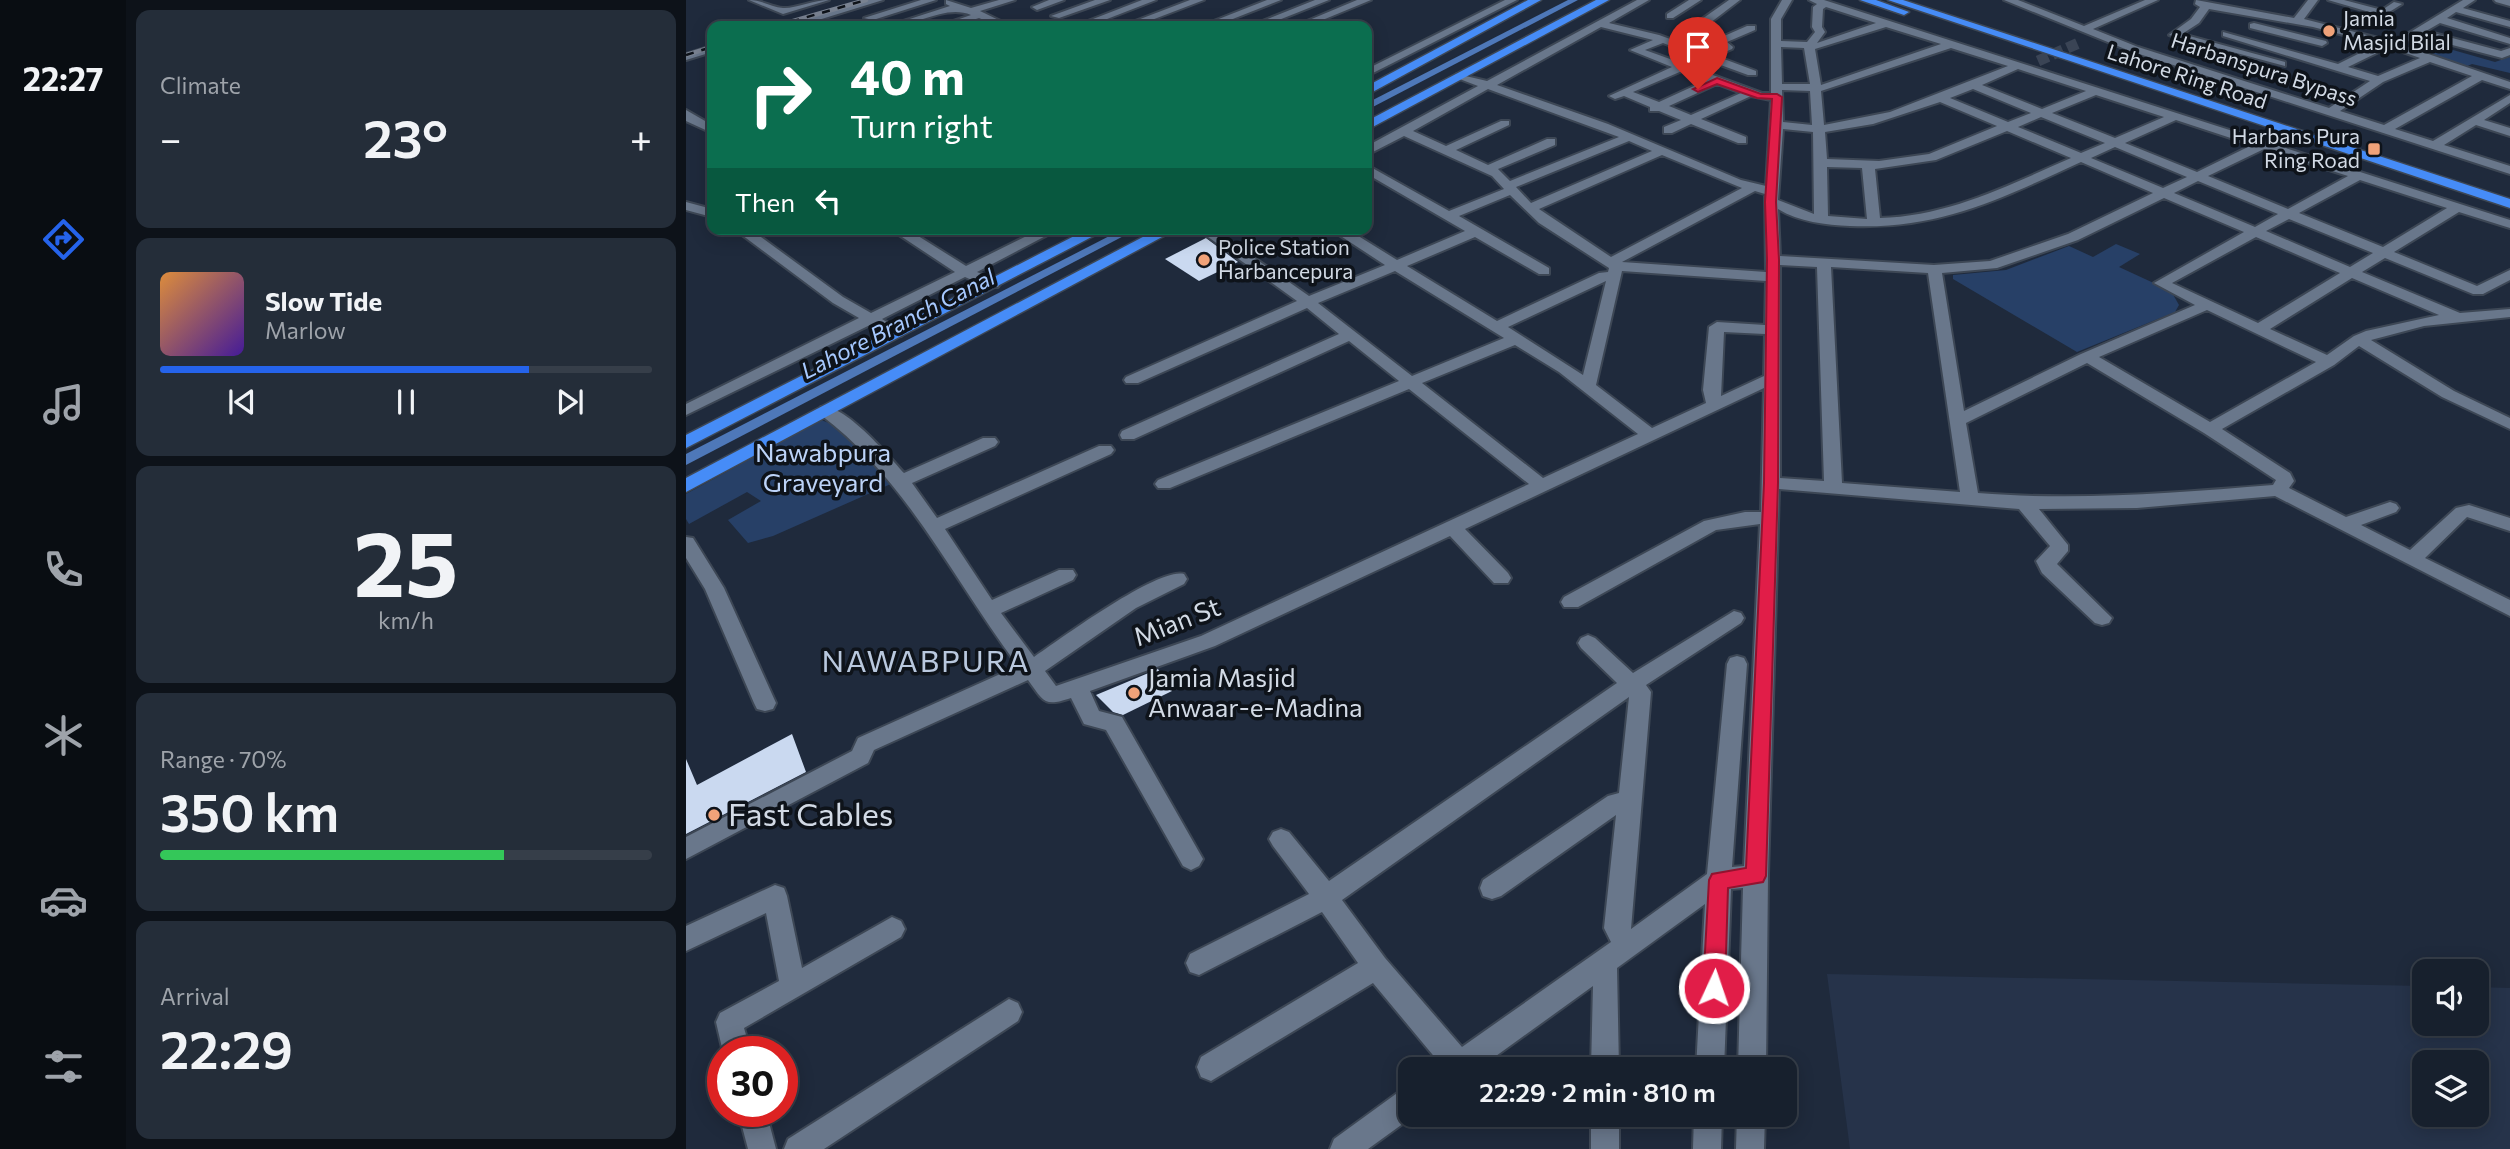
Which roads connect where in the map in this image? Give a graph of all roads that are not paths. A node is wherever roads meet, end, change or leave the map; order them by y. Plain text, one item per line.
1 (756, 0) edge
2 (824, 0) edge
3 (878, 0) edge
4 (931, 0) edge
5 (943, 0) edge
6 (1010, 0) edge
7 (1059, 0) edge
8 (1105, 0) edge
9 (1151, 0) edge
10 (1199, 0) edge
11 (1276, 0) edge
12 (1324, 0) edge
13 (1366, 0) edge
14 (1512, 0) edge
15 (1536, 0) edge
16 (1548, 0) edge
17 (1605, 0) edge
18 (1621, 0) edge
19 (1644, 0) edge
20 (1696, 0) edge
21 (1735, 0) edge
22 (1787, 0) edge
23 (1865, 0) edge
24 (1893, 0) edge
25 (1913, 0) edge
26 (2008, 0) edge
27 (2154, 0) edge
28 (2248, 0) edge
29 (2265, 0) edge
30 (2314, 0) edge
31 (2333, 0) edge
32 (2380, 0) edge
33 (2470, 0) edge
34 (2500, 0) edge
35 (1820, 2) edge
36 (2399, 2) edge
37 (2204, 3) edge
38 (2510, 3) edge
39 (959, 6) junction
40 (2359, 7) junction
41 (2455, 9) junction
42 (2241, 10) junction
43 (1046, 11) junction
44 (975, 13) junction
45 (2254, 13) junction
46 (1670, 16) dead end
47 (2269, 16) junction
48 (2350, 17) dead end
49 (869, 18) dead end
50 (2438, 19) junction
51 (806, 21) edge
52 (909, 21) edge
53 (956, 21) edge
54 (991, 21) edge
55 (1069, 21) edge
56 (1094, 21) edge
57 (1141, 21) edge
58 (1219, 21) edge
59 (1268, 21) edge
60 (1313, 21) edge
61 (1706, 21) dead end
62 (2297, 21) junction
63 (1599, 24) junction
64 (1884, 24) junction
65 (2510, 24) edge
66 (2254, 26) junction
67 (1751, 28) dead end
68 (2417, 32) junction
69 (1555, 33) junction
70 (2227, 34) junction
71 (2082, 36) junction
72 (1574, 38) junction
73 (1531, 40) junction
74 (1662, 40) junction
75 (2510, 41) edge
76 (1459, 43) junction
77 (2322, 43) dead end
78 (1778, 44) junction
79 (2208, 44) junction
80 (2392, 44) junction
81 (1949, 45) junction
82 (1809, 46) junction
83 (2194, 50) dead end
84 (2510, 51) edge
85 (1709, 56) junction
86 (2430, 58) junction
87 (2038, 61) tunnel mouth
88 (2281, 64) dead end
89 (2340, 66) junction
90 (2020, 67) junction
91 (1681, 68) junction
92 (1372, 71) edge
93 (1752, 73) dead end
94 (1461, 76) junction
95 (2164, 76) dead end
96 (2481, 76) junction
97 (1717, 80) junction
98 (2379, 80) junction
99 (1489, 84) junction
100 (1971, 84) junction
101 (1372, 88) edge
102 (1815, 88) junction
103 (1777, 92) junction
104 (2093, 92) junction
105 (1749, 93) junction
106 (2510, 95) edge
107 (1938, 97) junction
108 (1659, 106) junction
109 (2489, 110) junction
110 (2332, 112) junction
111 (686, 113) edge
112 (2043, 113) junction
113 (1643, 114) dead end
114 (2173, 117) junction
115 (2510, 117) edge
116 (1692, 119) junction
117 (2473, 120) junction
118 (1372, 122) edge
119 (1505, 123) dead end
120 (1777, 125) junction
121 (2009, 126) junction
122 (707, 127) edge
123 (1819, 129) junction
124 (2386, 129) junction
125 (1668, 130) dead end
126 (1404, 131) junction
127 (2510, 132) edge
128 (1628, 136) junction
129 (1742, 140) dead end
130 (1551, 142) dead end
131 (2116, 142) junction
132 (2262, 145) junction
133 (2435, 145) junction
134 (1372, 148) edge
135 (1446, 150) junction
136 (1662, 151) junction
137 (2368, 153) junction
138 (2082, 157) junction
139 (1821, 163) junction
140 (1868, 165) junction
141 (1488, 169) junction
142 (2510, 170) edge
143 (1372, 172) edge
144 (2197, 175) junction
145 (2359, 175) junction
146 (1510, 188) junction
147 (1752, 188) junction
148 (2163, 192) junction
149 (2510, 195) edge
150 (1772, 197) junction
151 (2510, 204) edge
152 (686, 206) edge
153 (2458, 207) junction
154 (1529, 208) junction
155 (707, 212) edge
156 (2288, 212) junction
157 (1450, 215) junction
158 (1821, 218) junction
159 (1874, 222) junction
160 (2510, 225) edge
161 (1477, 231) junction
162 (2254, 232) junction
163 (750, 235) edge
164 (906, 235) edge
165 (1040, 235) edge
166 (1088, 235) edge
167 (1159, 235) edge
168 (1217, 235) edge
169 (1346, 235) edge
170 (2383, 252) junction
171 (1824, 263) junction
172 (1394, 265) junction
173 (1773, 268) junction
174 (1614, 269) junction
175 (1934, 269) junction
176 (1544, 271) dead end
177 (965, 272) junction
178 (2352, 272) junction
179 (2510, 274) edge
180 (993, 284) junction
181 (1308, 302) junction
182 (2207, 305) junction
183 (2510, 313) edge
184 (2458, 318) junction
185 (869, 319) junction
186 (1496, 327) junction
187 (2259, 329) junction
188 (1772, 330) junction
189 (896, 333) junction
190 (1350, 335) junction
191 (1516, 339) junction
192 (2359, 339) junction
193 (2087, 357) junction
194 (2328, 362) junction
195 (1771, 379) junction
196 (1132, 380) dead end
197 (1414, 383) junction
198 (1588, 386) junction
199 (1715, 405) junction
200 (686, 411) edge
201 (827, 411) junction
202 (1958, 421) junction
203 (2510, 424) edge
204 (2210, 429) junction
205 (1128, 435) dead end
206 (1650, 435) junction
207 (686, 442) edge
208 (989, 442) dead end
209 (1105, 450) dead end
210 (900, 481) junction
211 (1771, 483) junction
212 (1164, 484) dead end
213 (1540, 484) junction
214 (686, 486) edge
215 (1833, 488) junction
216 (2278, 490) junction
217 (1970, 500) junction
218 (2024, 503) junction
219 (2390, 508) dead end
220 (1770, 519) junction
221 (2345, 524) junction
222 (2510, 525) edge
223 (935, 526) junction
224 (1452, 526) junction
225 (686, 543) edge
226 (2412, 559) junction
227 (1066, 575) dead end
228 (1501, 578) dead end
229 (1177, 579) dead end
230 (1571, 603) dead end
231 (2510, 608) edge
232 (989, 610) junction
233 (1734, 618) dead end
234 (2102, 618) dead end
235 (1588, 643) dead end
236 (1737, 664) dead end
237 (1032, 669) junction
238 (1632, 684) junction
239 (1077, 687) junction
240 (765, 703) dead end
241 (1629, 802) junction
242 (1282, 839) dead end
243 (686, 849) edge
244 (1191, 859) dead end
245 (1756, 876) junction
246 (1719, 880) junction
247 (1492, 888) dead end
248 (1326, 897) junction
249 (892, 929) dead end
250 (686, 939) edge
251 (1626, 946) junction
252 (1199, 963) dead end
253 (1600, 965) junction
254 (1377, 967) junction
255 (793, 987) junction
256 (1009, 1012) dead end
257 (733, 1036) edge
258 (1449, 1057) edge
259 (1473, 1057) edge
260 (1605, 1057) edge
261 (1711, 1057) edge
262 (1752, 1057) edge
263 (1211, 1067) dead end
264 (1398, 1110) edge
265 (756, 1127) edge
266 (1605, 1127) edge
267 (1708, 1127) edge
268 (1751, 1127) edge
269 (762, 1149) edge
270 (798, 1149) edge
271 (1344, 1149) edge
272 (1605, 1149) edge
273 (1707, 1149) edge
274 (1750, 1149) edge

1 - 2 street
3 - 51 street
4 - 49 street
5 - 39 street
6 - 44 street
7 - 43 street
8 - 43 street
9 - 56 street
10 - 57 street
11 - 58 street
12 - 59 street
13 - 60 street
14 - 92 street
15 - 76 highway
16 - 76 highway
17 - 73 highway
18 - 69 highway
19 - 63 street
20 - 46 street
21 - 61 street
22 - 78 street
23 - 137 highway
24 - 137 highway, Lahore Ring Road
25 - 137 highway, Lahore Ring Road
26 - 71 street, Harbanspura Bypass
27 - 71 street
28 - 42 street
29 - 45 street
30 - 62 street
31 - 40 street
32 - 36 street
33 - 41 street
34 - 38 street
35 - 64 street
35 - 82 street
36 - 40 street
37 - 42 street
37 - 79 street
39 - 44 street
39 - 52 street
40 - 48 street
41 - 50 street
41 - 65 street
42 - 45 street
43 - 55 street
44 - 53 street
44 - 54 street
45 - 47 street
47 - 62 street
47 - 66 street
50 - 68 street
50 - 75 street
62 - 80 street
63 - 72 street
63 - 74 street
64 - 81 street
64 - 82 street
66 - 70 street
66 - 77 street
67 - 85 street
68 - 80 street
68 - 84 street
69 - 72 street
69 - 73 highway
70 - 79 street
70 - 89 street
71 - 110 street, Harbanspura Bypass
72 - 99 street
73 - 94 highway
74 - 85 street
74 - 91 street
76 - 101 highway
78 - 82 street
78 - 103 street
79 - 83 street
79 - 88 street
80 - 86 street
80 - 89 street
81 - 90 street
81 - 102 street
82 - 102 street
85 - 91 street
85 - 93 street
86 - 96 street
86 - 98 street
87 - 90 street
89 - 98 street
90 - 100 street
90 - 104 street
91 - 97 street
91 - 108 street
94 - 99 street
94 - 118 highway
95 - 137 highway
96 - 106 street
96 - 124 street
97 - 105 street
97 - 108 street
98 - 110 street
99 - 126 street
99 - 128 street
100 - 107 street
100 - 112 street
102 - 103 street
102 - 123 street
103 - 105 street
103 - 120 street
104 - 112 street
104 - 114 street
105 - 116 street
106 - 109 street
107 - 121 street
107 - 123 street
108 - 113 street
108 - 116 street
109 - 115 street
109 - 117 street
110 - 124 street, Harbanspura Bypass
111 - 122 street
112 - 121 street
112 - 131 street
114 - 131 street
114 - 132 street
116 - 125 street
116 - 129 street
117 - 127 street
117 - 133 street
119 - 135 street
120 - 123 street
120 - 150 street
121 - 138 street
121 - 140 street
123 - 139 street
124 - 133 street, Harbanspura Bypass
126 - 134 street
126 - 135 street
128 - 136 street
128 - 146 street
130 - 141 street
131 - 138 street
131 - 144 street
132 - 144 street
132 - 145 street
133 - 142 street, Harbanspura Bypass
135 - 141 street
136 - 147 street
136 - 154 street
137 - 149 highway, Lahore Ring Road
137 - 151 highway, Lahore Ring Road
138 - 148 street
138 - 159 street
139 - 140 street
139 - 158 street
140 - 159 street
141 - 146 street
143 - 157 street
144 - 148 street
144 - 156 street
145 - 153 street
145 - 156 street
146 - 154 street
146 - 157 street
147 - 150 street
147 - 174 street
148 - 162 street
148 - 175 street
150 - 158 street
150 - 173 street
152 - 155 street
153 - 160 street
153 - 170 street
154 - 174 street
156 - 162 street
156 - 170 street
157 - 161 street
158 - 159 street
161 - 172 street
161 - 176 street
162 - 178 street
162 - 182 street
163 - 185 street
164 - 177 street
165 - 177 street
166 - 180 highway
167 - 201 highway
168 - 181 street
169 - 172 street
170 - 178 street
170 - 179 street
171 - 173 street
171 - 175 street
171 - 215 street
172 - 181 street
172 - 186 street
173 - 174 street
173 - 188 street
174 - 186 street
174 - 198 street
175 - 202 street
177 - 180 street
177 - 185 street
178 - 184 street
178 - 187 street
180 - 189 highway
181 - 190 street
181 - 196 street
182 - 187 street
182 - 193 street
183 - 184 street
184 - 192 street
185 - 189 street
185 - 200 street
186 - 191 street
187 - 194 street
188 - 195 street
188 - 199 street
189 - 207 highway
190 - 197 street
190 - 205 street
191 - 197 street
191 - 198 street
192 - 194 street
192 - 203 street
193 - 202 street
193 - 204 street
194 - 204 street
195 - 199 street, Mian St
195 - 211 street
197 - 212 street
197 - 213 street
198 - 206 street
199 - 206 street, Mian St
201 - 210 street, Mian St
201 - 214 highway
202 - 217 street
204 - 216 street
206 - 213 street, Mian St
208 - 210 street
209 - 223 street
210 - 223 street, Mian St
211 - 215 street
211 - 220 street
213 - 224 street, Mian St
215 - 217 street
216 - 218 street
216 - 221 street
217 - 218 street
218 - 234 street
219 - 221 street
220 - 230 street
220 - 245 street
221 - 226 street
222 - 226 street
223 - 232 street, Mian St
224 - 228 street
224 - 239 street, Mian St
225 - 240 street
226 - 231 street
227 - 232 street
229 - 237 street
232 - 237 street, Mian St
233 - 238 street
235 - 238 street
236 - 246 street
237 - 239 street, Mian St
237 - 243 street
238 - 241 street
238 - 248 street
239 - 244 street
241 - 247 street
241 - 251 street
242 - 248 street
245 - 246 street
245 - 262 street
246 - 251 street
246 - 261 street
248 - 252 street
248 - 254 street
249 - 255 street
250 - 255 street
251 - 253 street
253 - 259 street
253 - 260 street
254 - 258 street
254 - 263 street
255 - 257 street
256 - 270 street
264 - 271 street
265 - 269 street
266 - 272 street
267 - 273 street
268 - 274 street

